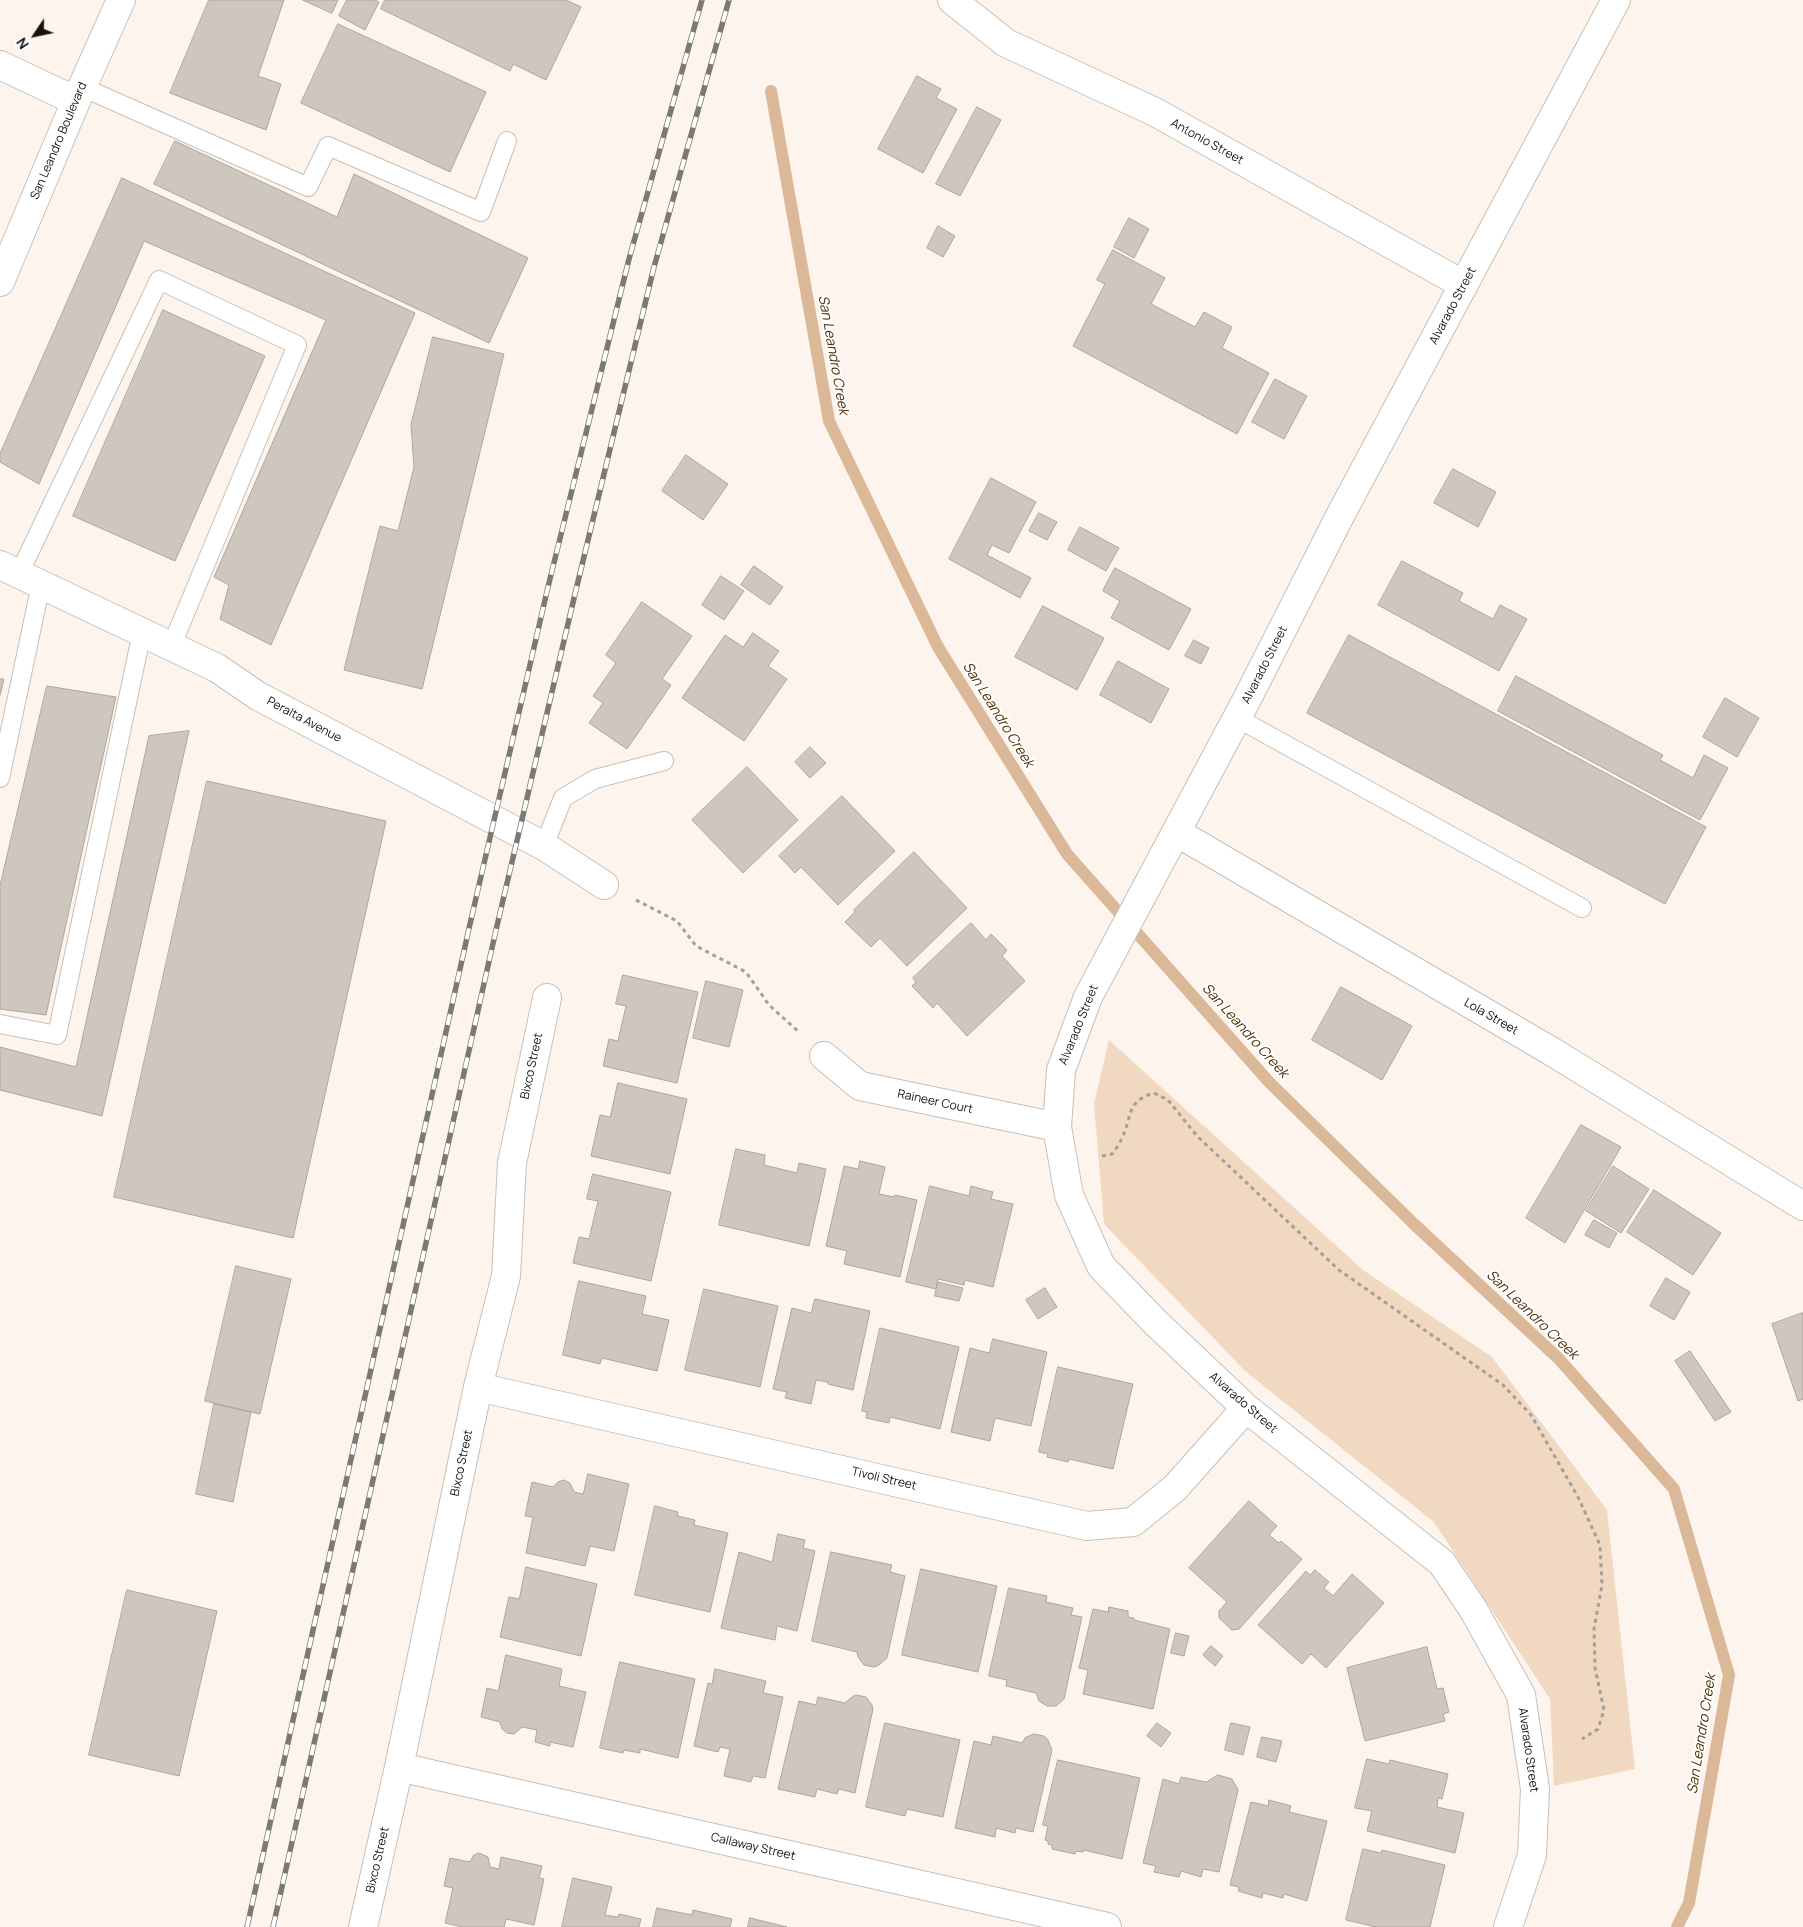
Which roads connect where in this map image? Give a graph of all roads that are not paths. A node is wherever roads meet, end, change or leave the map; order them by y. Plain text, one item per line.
1 (121, 0) edge
2 (952, 0) edge
3 (1616, 0) edge
4 (0, 65) edge
5 (79, 94) junction
6 (508, 140) dead end
7 (0, 282) edge
8 (1464, 285) junction
9 (20, 575) edge
10 (142, 632) junction
11 (172, 647) junction
12 (1237, 718) junction
13 (664, 760) dead end
14 (0, 778) edge
15 (1176, 832) junction
16 (544, 846) junction
17 (604, 885) road end
18 (1582, 908) dead end
19 (547, 998) dead end
20 (0, 1024) edge
21 (824, 1056) road end
22 (1057, 1128) junction
23 (1803, 1206) edge
24 (478, 1387) junction
25 (1246, 1408) junction
26 (399, 1767) junction
27 (363, 1927) edge
28 (1107, 1927) edge
29 (1508, 1927) edge

1 - 5 street, San Leandro Boulevard
2 - 8 street, Antonio Street
3 - 8 street, Alvarado Street
4 - 5 street
5 - 6 lane
5 - 7 street, San Leandro Boulevard
8 - 12 street, Alvarado Street
9 - 10 street, Peralta Avenue
9 - 11 lane
9 - 14 lane
10 - 11 street, Peralta Avenue
10 - 20 lane
11 - 16 street, Peralta Avenue
12 - 15 street, Alvarado Street
12 - 18 lane
13 - 16 lane
15 - 22 street, Alvarado Street
15 - 23 street, Lola Street
16 - 17 street, Peralta Avenue
19 - 24 street, Bixco Street
21 - 22 street, Raineer Court
22 - 25 street, Alvarado Street
24 - 25 street, Tivoli Street
24 - 26 street, Bixco Street
25 - 29 street, Alvarado Street
26 - 27 street, Bixco Street
26 - 28 street, Callaway Street

